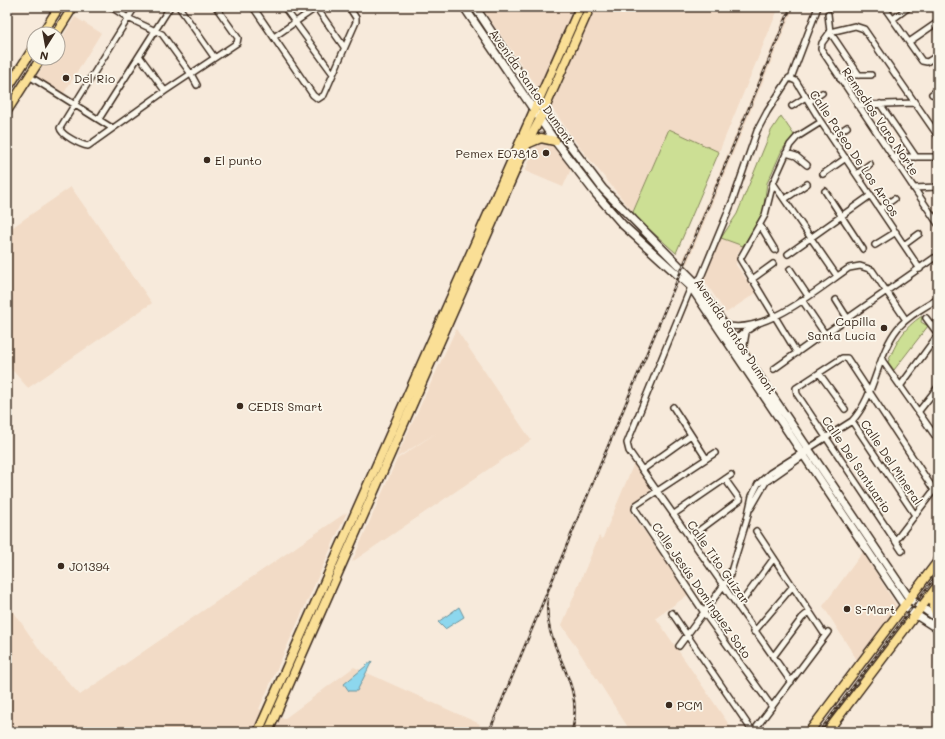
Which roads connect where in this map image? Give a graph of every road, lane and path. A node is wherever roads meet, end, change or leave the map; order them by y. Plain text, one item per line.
1 (59, 7) edge
2 (73, 7) edge
3 (111, 7) edge
4 (136, 7) edge
5 (170, 7) edge
6 (179, 7) edge
7 (216, 7) edge
8 (253, 7) edge
9 (284, 7) edge
10 (317, 7) edge
11 (349, 7) edge
12 (464, 7) edge
13 (475, 7) edge
14 (580, 7) edge
15 (590, 7) edge
16 (818, 7) edge
17 (884, 7) edge
18 (909, 7) edge
19 (828, 14) dead end
20 (128, 18) junction
21 (893, 19) junction
22 (295, 22) junction
23 (938, 22) edge
24 (47, 26) edge
25 (61, 26) edge
26 (156, 30) junction
27 (830, 32) junction
28 (274, 37) junction
29 (909, 42) junction
30 (344, 47) junction
31 (938, 55) edge
32 (140, 57) junction
33 (214, 57) junction
34 (26, 59) edge
35 (36, 66) edge
36 (513, 70) junction
37 (191, 74) junction
38 (333, 74) junction
39 (859, 75) junction
40 (871, 75) dead end
41 (29, 76) junction
42 (789, 79) junction
43 (840, 79) junction
44 (197, 85) dead end
45 (7, 89) edge
46 (938, 90) edge
47 (165, 91) junction
48 (822, 93) dead end
49 (932, 94) dead end
50 (806, 97) junction
51 (809, 102) junction
52 (915, 103) junction
53 (74, 104) junction
54 (880, 104) junction
55 (857, 105) junction
56 (792, 106) dead end
57 (539, 108) junction
58 (7, 111) edge
59 (99, 119) junction
60 (540, 119) junction
61 (821, 122) junction
62 (847, 127) dead end
63 (112, 128) junction
64 (938, 136) edge
65 (832, 137) junction
66 (555, 141) junction
67 (527, 144) junction
68 (786, 153) junction
69 (893, 157) junction
70 (916, 157) junction
71 (938, 157) edge
72 (846, 158) junction
73 (870, 164) dead end
74 (807, 165) dead end
75 (823, 174) dead end
76 (857, 174) junction
77 (773, 183) junction
78 (807, 184) dead end
79 (938, 187) edge
80 (913, 188) junction
81 (826, 192) dead end
82 (871, 195) junction
83 (784, 199) junction
84 (894, 200) dead end
85 (880, 209) junction
86 (841, 215) junction
87 (936, 217) edge
88 (938, 224) edge
89 (760, 226) junction
90 (896, 232) junction
91 (919, 234) dead end
92 (811, 237) junction
93 (904, 244) junction
94 (875, 245) dead end
95 (863, 248) dead end
96 (776, 250) dead end
97 (788, 254) dead end
98 (934, 258) dead end
99 (773, 264) dead end
100 (790, 269) dead end
101 (920, 269) junction
102 (837, 276) junction
103 (688, 279) junction
104 (751, 280) junction
105 (888, 291) junction
106 (808, 296) junction
107 (938, 299) edge
108 (802, 300) junction
109 (836, 300) dead end
110 (775, 318) junction
111 (926, 318) dead end
112 (848, 319) junction
113 (906, 320) junction
114 (760, 322) junction
115 (725, 324) junction
116 (745, 332) junction
117 (938, 335) edge
118 (816, 339) dead end
119 (731, 341) junction
120 (742, 351) junction
121 (797, 353) junction
122 (882, 360) junction
123 (774, 369) dead end
124 (819, 373) junction
125 (901, 385) junction
126 (938, 387) edge
127 (869, 393) junction
128 (673, 407) dead end
129 (845, 409) dead end
130 (919, 411) junction
131 (852, 421) junction
132 (691, 435) junction
133 (827, 437) junction
134 (937, 437) edge
135 (808, 450) junction
136 (715, 453) dead end
137 (706, 458) junction
138 (642, 470) junction
139 (731, 475) dead end
140 (725, 479) junction
141 (938, 485) edge
142 (934, 490) junction
143 (657, 491) junction
144 (740, 500) junction
145 (751, 506) junction
146 (674, 514) junction
147 (915, 514) junction
148 (756, 531) dead end
149 (689, 538) junction
150 (896, 540) junction
151 (347, 542) junction
152 (902, 551) dead end
153 (774, 558) junction
154 (938, 561) edge
155 (793, 586) junction
156 (723, 587) junction
157 (936, 588) edge
158 (907, 601) junction
159 (738, 607) junction
160 (921, 608) junction
161 (704, 612) junction
162 (809, 612) junction
163 (672, 613) dead end
164 (915, 615) junction
165 (938, 619) edge
166 (938, 629) edge
167 (754, 632) junction
168 (686, 636) junction
169 (679, 646) dead end
170 (773, 657) junction
171 (791, 682) junction
172 (772, 707) junction
173 (258, 732) edge
174 (268, 732) edge
175 (753, 732) edge
176 (809, 732) edge
177 (827, 732) edge

1 - 24 main road
2 - 25 main road
3 - 20 street
4 - 20 street
5 - 26 street
6 - 33 street
7 - 33 street
8 - 28 street
9 - 22 street
10 - 22 street
10 - 30 street
11 - 30 street
12 - 36 main road, Avenida Santos Dumont
13 - 36 main road, Avenida Santos Dumont
14 - 57 main road
15 - 57 main road
16 - 42 street
17 - 21 street
18 - 21 street
19 - 27 street
20 - 26 street
20 - 53 street
21 - 29 street
22 - 28 street
22 - 38 street
23 - 29 street
26 - 32 street
26 - 37 street
27 - 39 street
27 - 43 street, Remedios Varo Norte
27 - 52 street
28 - 38 street
29 - 31 street
30 - 38 street
32 - 47 street
32 - 59 street
33 - 37 street
34 - 45 main road
35 - 41 main road
36 - 57 main road, Avenida Santos Dumont
37 - 44 street
37 - 47 street
39 - 40 street
39 - 43 street
41 - 53 street
41 - 58 main road
42 - 50 street, Calle Paseo De Los Arcos
42 - 103 street
43 - 55 street, Remedios Varo Norte
46 - 49 street
47 - 63 street
48 - 51 street
50 - 51 street, Calle Paseo De Los Arcos
50 - 56 street
51 - 61 street, Calle Paseo De Los Arcos
52 - 54 street
52 - 64 street
53 - 59 street
53 - 63 street
54 - 55 street
54 - 70 street
55 - 69 street, Remedios Varo Norte
57 - 60 main road
57 - 103 main road, Avenida Santos Dumont
57 - 151 main road
59 - 63 street
60 - 66 main road, Avenida Santos Dumont
60 - 67 main road
61 - 65 street, Calle Paseo De Los Arcos
61 - 68 street
62 - 65 street
65 - 72 street, Calle Paseo De Los Arcos
66 - 67 main road
66 - 103 main road, Avenida Santos Dumont
67 - 151 main road
68 - 74 street
68 - 77 street
69 - 70 street
69 - 80 street, Remedios Varo Norte
70 - 71 street
72 - 75 street
72 - 76 street, Calle Paseo De Los Arcos
73 - 76 street
76 - 82 street, Calle Paseo De Los Arcos
77 - 83 street
77 - 89 street
78 - 83 street
79 - 80 street
80 - 87 street, Remedios Varo Norte
81 - 86 street
82 - 85 street, Calle Paseo De Los Arcos
82 - 86 street
83 - 92 street
84 - 85 street
85 - 90 street, Calle Paseo De Los Arcos
86 - 92 street
86 - 95 street
87 - 88 street, Remedios Varo Norte
89 - 96 street
89 - 104 street
90 - 93 street, Calle Paseo De Los Arcos
90 - 94 street
91 - 93 street
92 - 97 street
92 - 102 street
93 - 101 street, Calle Paseo De Los Arcos
98 - 101 street
99 - 104 street
100 - 106 street
101 - 105 street
102 - 105 street
102 - 106 street
103 - 115 main road, Avenida Santos Dumont
103 - 119 main road, Avenida Santos Dumont
103 - 138 street, Calle Tito Guízar
104 - 110 street
105 - 112 street
105 - 113 street
106 - 108 street
107 - 113 street
108 - 110 street
108 - 112 street
109 - 112 street
110 - 114 street
110 - 121 street
111 - 117 street
113 - 122 street
114 - 115 street
114 - 116 street
115 - 119 main road, Avenida Santos Dumont
116 - 119 street
116 - 120 main road
117 - 125 street
118 - 121 street
119 - 120 main road, Avenida Santos Dumont
119 - 135 main road, Avenida Santos Dumont
120 - 135 main road, Avenida Santos Dumont
121 - 123 street
122 - 125 street
122 - 127 street
124 - 127 street
124 - 129 street
124 - 133 street, Calle Del Santuario
125 - 130 street
126 - 130 street
127 - 131 street
127 - 142 street
128 - 132 street
130 - 134 street
131 - 133 street
131 - 147 street, Calle Del Mineral
132 - 137 street
132 - 138 street
133 - 135 street
133 - 150 street, Calle Del Santuario
135 - 145 street
135 - 158 main road
136 - 137 street
137 - 143 street
138 - 143 street, Calle Tito Guízar
139 - 140 street
140 - 144 street
140 - 146 street
141 - 142 street
142 - 147 street
143 - 146 street, Calle Tito Guízar
143 - 161 street, Calle Jesús Domínguez Soto
144 - 145 street
144 - 149 street
145 - 156 street
146 - 149 street, Calle Tito Guízar
147 - 150 street
148 - 153 street
149 - 156 street, Calle Tito Guízar
150 - 152 street, Calle Del Santuario
151 - 173 main road
151 - 174 main road
153 - 155 street
153 - 159 street
154 - 158 main road
155 - 162 street
155 - 167 street
156 - 159 street, Calle Tito Guízar
156 - 161 street
157 - 160 main road
157 - 165 main road
158 - 160 main road
158 - 164 main road
158 - 176 main road
159 - 167 street, Calle Tito Guízar
160 - 164 main road
160 - 165 main road
161 - 168 street
161 - 172 street, Calle Jesús Domínguez Soto
162 - 170 street
162 - 171 street
163 - 168 street
164 - 166 main road
164 - 177 main road
167 - 170 street, Calle Tito Guízar
168 - 169 street
168 - 175 street
170 - 171 street, Calle Tito Guízar
171 - 172 street
172 - 175 street

